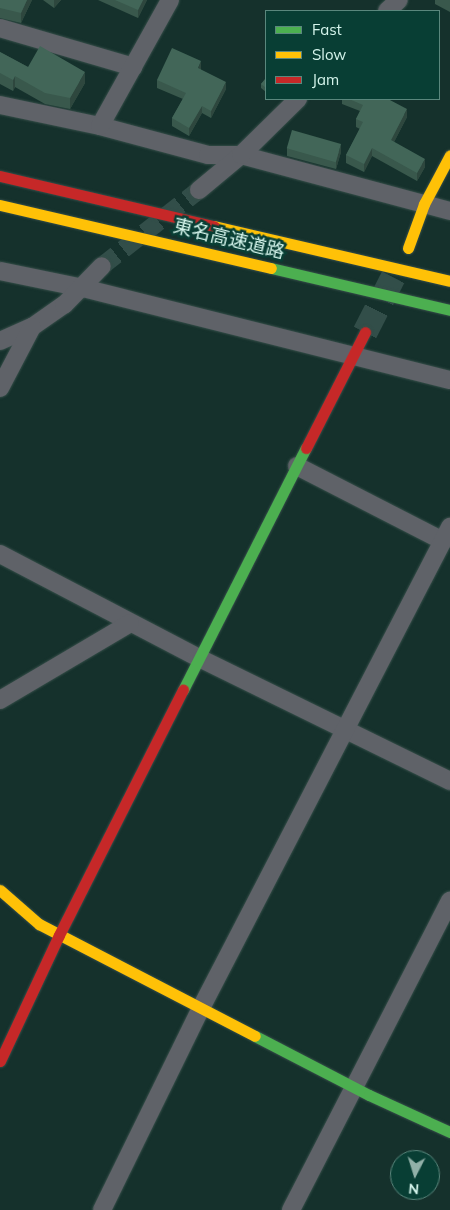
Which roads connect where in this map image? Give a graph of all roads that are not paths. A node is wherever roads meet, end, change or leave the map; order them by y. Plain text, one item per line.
1 (170, 0) edge
2 (399, 0) edge
3 (388, 10) edge
4 (0, 28) edge
5 (133, 67) junction
6 (297, 100) edge
7 (0, 105) edge
8 (100, 126) junction
9 (241, 155) junction
10 (450, 155) edge
11 (0, 176) edge
12 (199, 190) tunnel mouth
13 (0, 204) edge
14 (424, 204) junction
15 (450, 211) edge
16 (408, 248) dead end
17 (102, 266) tunnel mouth
18 (0, 271) edge
19 (450, 281) edge
20 (83, 288) junction
21 (450, 310) edge
22 (32, 327) junction
23 (366, 332) tunnel mouth
24 (0, 341) edge
25 (351, 356) junction
26 (450, 380) edge
27 (0, 388) edge
28 (297, 466) junction
29 (447, 534) edge
30 (0, 554) edge
31 (130, 623) junction
32 (199, 658) junction
33 (0, 700) edge
34 (345, 727) junction
35 (450, 781) edge
36 (0, 890) edge
37 (450, 900) edge
38 (59, 935) junction
39 (202, 1008) junction
40 (0, 1061) edge
41 (355, 1088) junction
42 (450, 1132) edge
43 (102, 1210) edge
44 (290, 1210) edge

1 - 5 street
2 - 3 street
4 - 5 street
5 - 8 street
6 - 9 street
7 - 8 street
8 - 9 street
9 - 12 street
9 - 14 street
10 - 14 main road
11 - 19 main road, 東名高速道路
13 - 21 main road, 東名高速道路
14 - 15 street
14 - 16 main road
17 - 20 street
18 - 20 street
20 - 22 street
20 - 25 street
22 - 24 street
22 - 27 street
23 - 25 main road
25 - 26 street
25 - 28 main road
28 - 29 street
28 - 32 main road
29 - 34 street
30 - 31 street
31 - 32 street
31 - 33 street
32 - 34 street
32 - 38 main road
34 - 35 street
34 - 39 street
36 - 38 main road
37 - 41 street
38 - 39 main road
38 - 40 main road
39 - 41 main road
39 - 43 street
41 - 42 main road
41 - 44 street

